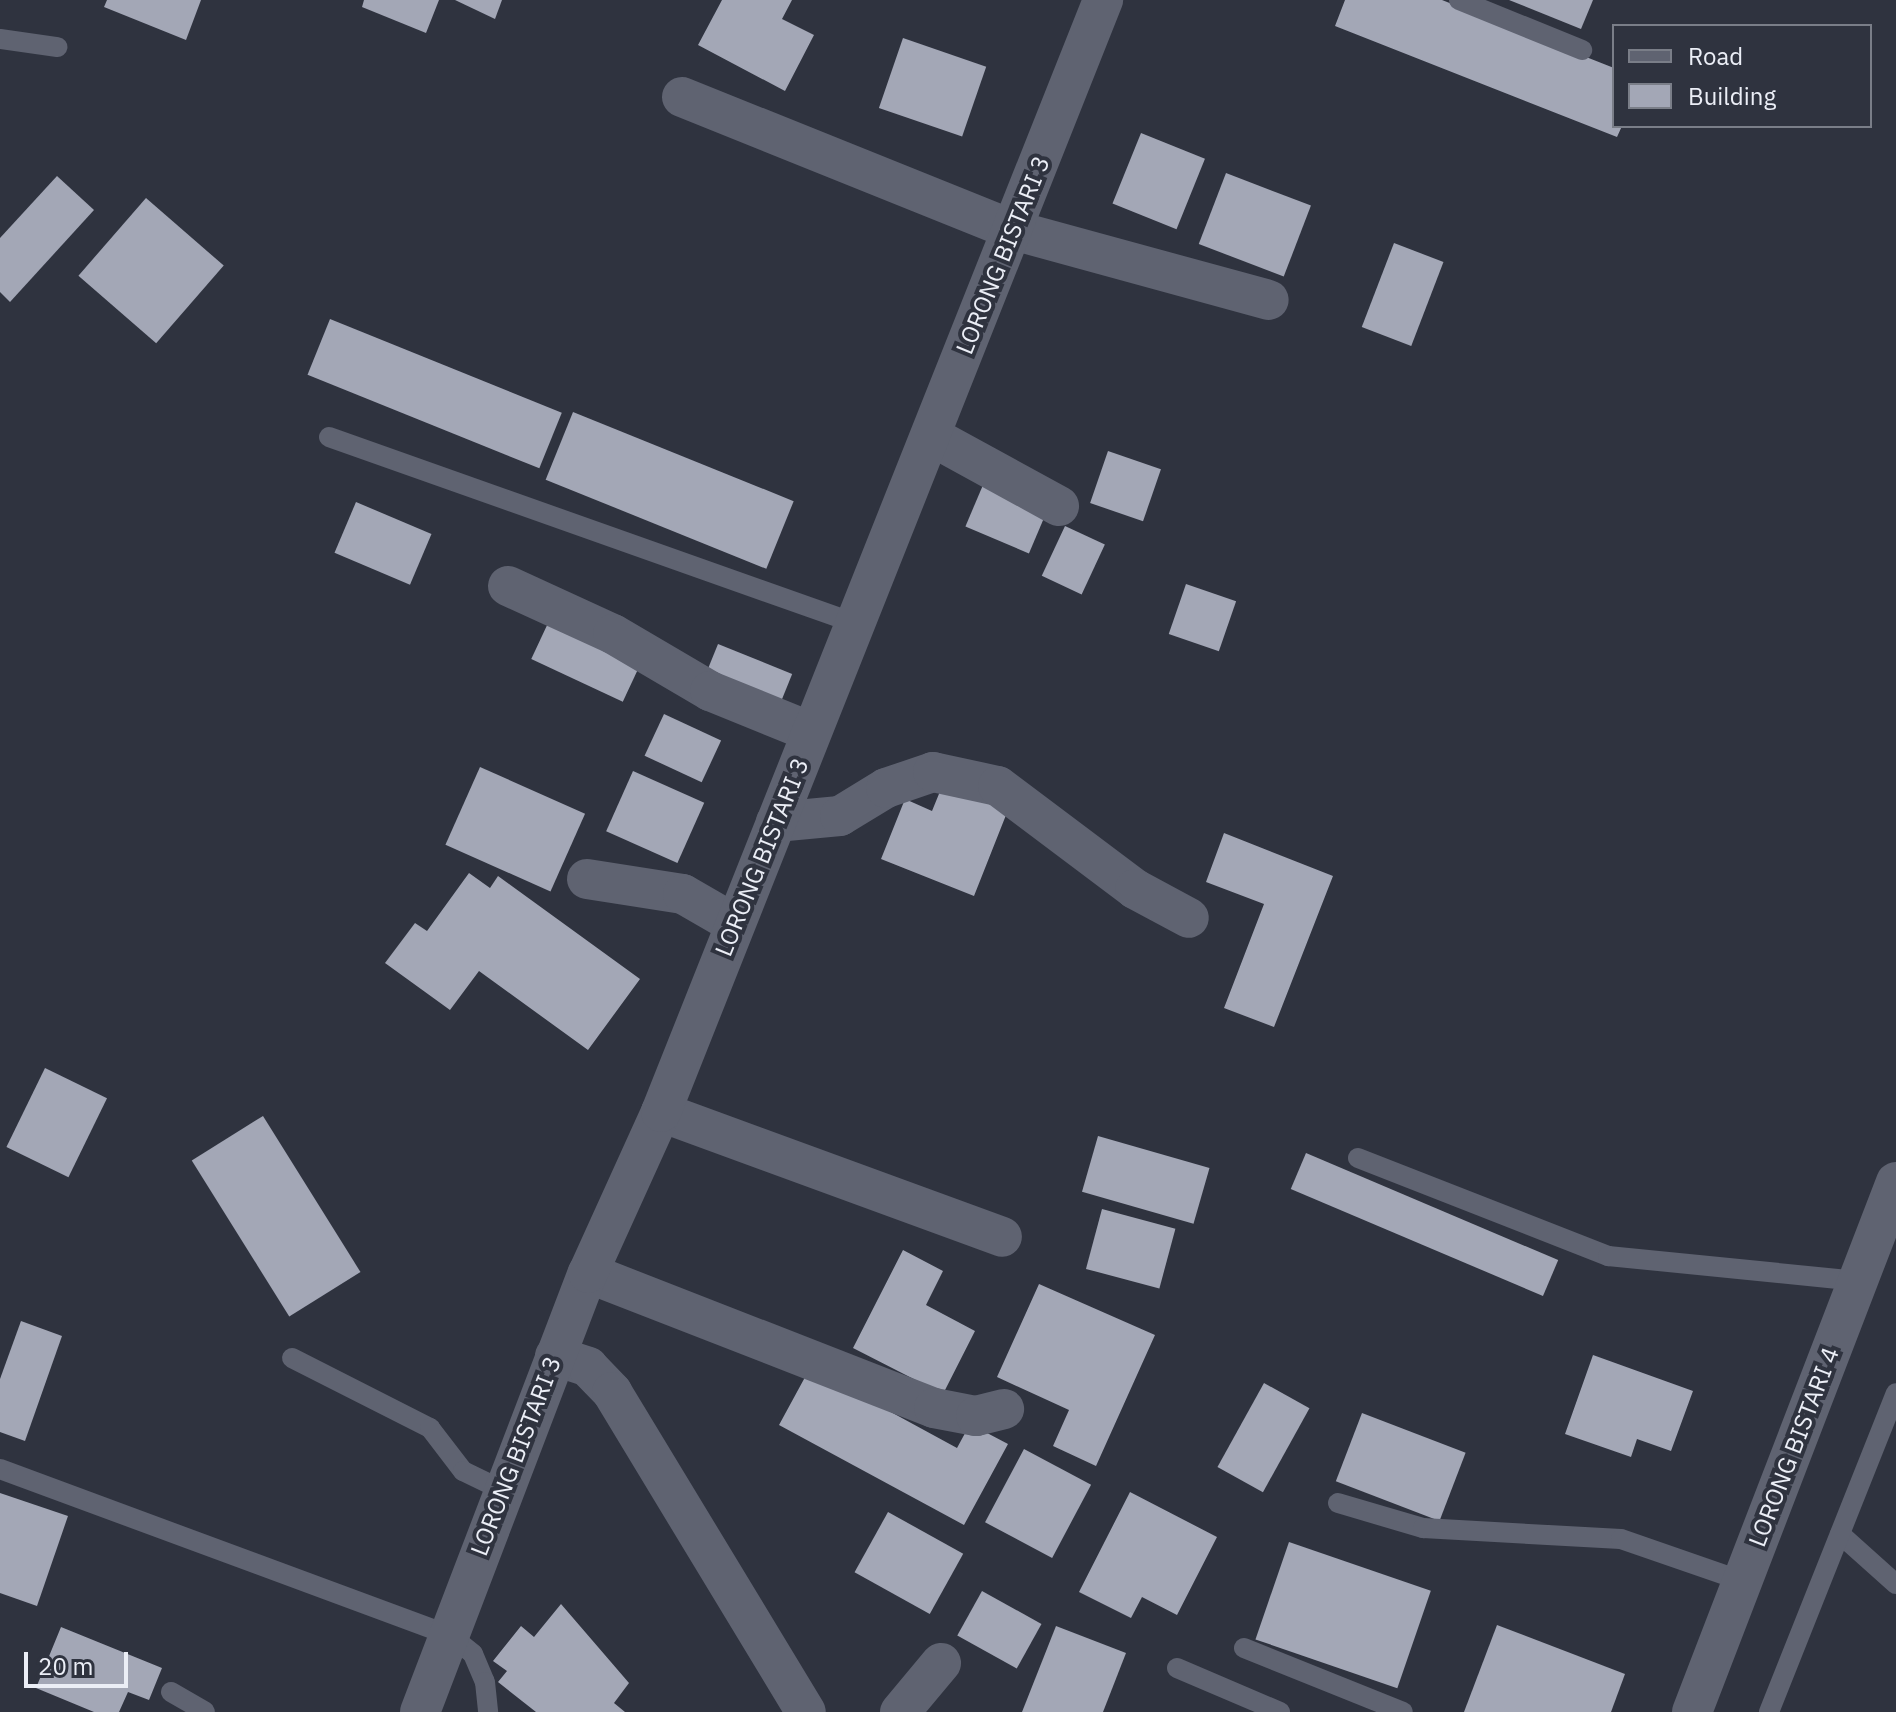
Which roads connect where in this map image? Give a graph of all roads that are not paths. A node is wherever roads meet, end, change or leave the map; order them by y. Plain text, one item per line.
1 (1103, 0) edge
2 (1459, 0) edge
3 (0, 39) edge
4 (57, 47) dead end
5 (1582, 50) dead end
6 (682, 97) dead end
7 (1013, 230) junction
8 (1269, 300) dead end
9 (931, 436) junction
10 (329, 437) dead end
11 (1059, 506) dead end
12 (508, 586) dead end
13 (857, 624) junction
14 (811, 732) junction
15 (776, 822) junction
16 (587, 879) dead end
17 (1189, 918) dead end
18 (735, 924) junction
19 (661, 1112) junction
20 (1358, 1158) dead end
21 (1896, 1182) edge
22 (1002, 1237) dead end
23 (588, 1273) junction
24 (1858, 1281) junction
25 (555, 1356) junction
26 (292, 1358) dead end
27 (1896, 1393) edge
28 (1004, 1409) dead end
29 (0, 1469) edge
30 (502, 1490) junction
31 (1338, 1503) dead end
32 (1840, 1534) junction
33 (1742, 1581) junction
34 (1896, 1584) edge
35 (451, 1636) junction
36 (1244, 1648) dead end
37 (941, 1663) dead end
38 (1177, 1668) dead end
39 (171, 1692) dead end
40 (205, 1712) edge
41 (420, 1712) edge
42 (488, 1712) edge
43 (806, 1712) edge
44 (900, 1712) edge
45 (1280, 1712) edge
46 (1403, 1712) edge
47 (1692, 1712) edge
48 (1769, 1712) edge

1 - 7 street, LORONG BISTARI 3
2 - 5 lane
3 - 4 lane
6 - 7 street
7 - 8 street
7 - 9 street, LORONG BISTARI 3
9 - 11 street
9 - 13 street, LORONG BISTARI 3
10 - 13 lane
12 - 14 street
13 - 14 street, LORONG BISTARI 3
14 - 15 street, LORONG BISTARI 3
15 - 17 street
15 - 18 street, LORONG BISTARI 3
16 - 18 street
18 - 19 street, LORONG BISTARI 3
19 - 22 street
19 - 23 street, LORONG BISTARI 3
20 - 24 lane
21 - 24 street, LORONG BISTARI 4
23 - 25 street, LORONG BISTARI 3
23 - 28 street
24 - 33 street, LORONG BISTARI 4
25 - 30 street, LORONG BISTARI 3
25 - 43 street
26 - 30 lane
27 - 32 lane
29 - 35 lane
30 - 35 street, LORONG BISTARI 3
31 - 33 lane
32 - 34 lane
32 - 48 lane
33 - 47 street, LORONG BISTARI 4
35 - 41 street, LORONG BISTARI 3
35 - 42 lane
36 - 46 lane
37 - 44 street
38 - 45 lane
39 - 40 lane

